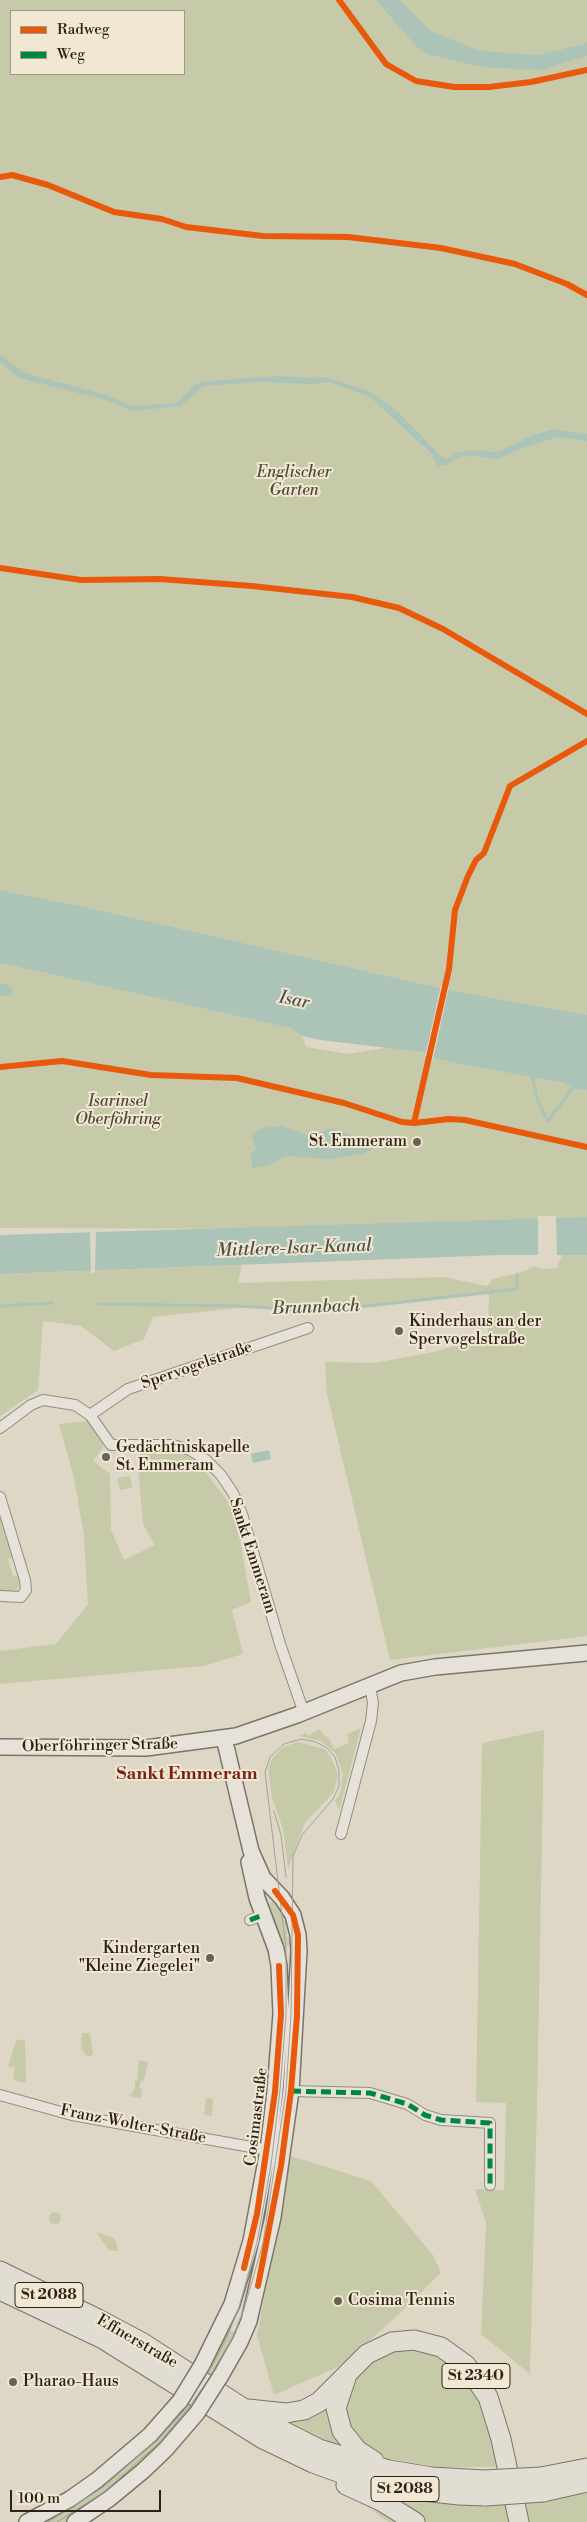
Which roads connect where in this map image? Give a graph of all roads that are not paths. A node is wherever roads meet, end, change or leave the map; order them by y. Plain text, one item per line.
1 (308, 1328) dead end
2 (90, 1415) junction
3 (0, 1428) edge
4 (0, 1496) edge
5 (0, 1596) edge
6 (587, 1653) edge
7 (370, 1686) junction
8 (304, 1713) junction
9 (224, 1738) junction
10 (0, 1747) edge
11 (341, 1834) dead end
12 (251, 1851) junction
13 (282, 1898) junction
14 (258, 1915) junction
15 (291, 2090) junction
16 (0, 2095) edge
17 (268, 2150) junction
18 (490, 2185) dead end
19 (0, 2272) edge
20 (0, 2290) edge
21 (348, 2373) junction
22 (238, 2415) junction
23 (326, 2468) junction
24 (587, 2468) edge
25 (389, 2470) junction
26 (587, 2482) edge
27 (542, 2484) junction
28 (485, 2488) junction
29 (27, 2522) edge
30 (75, 2522) edge
31 (415, 2522) edge
32 (519, 2522) edge

1 - 2 street, Spervogelstraße
2 - 3 street, Sankt Emmeram
2 - 8 street, Sankt Emmeram
4 - 5 street
6 - 7 main road, Oberföhringer Straße
7 - 8 main road, Oberföhringer Straße
7 - 11 street
8 - 9 main road, Oberföhringer Straße
9 - 10 main road, Oberföhringer Straße
9 - 12 main road, Cosimastraße
12 - 13 main road, Cosimastraße
12 - 14 main road, Cosimastraße
13 - 14 main road
13 - 15 main road, Cosimastraße
14 - 17 main road, Cosimastraße
15 - 18 street
15 - 30 main road, Cosimastraße, bridge
16 - 17 street, Franz-Wolter-Straße
17 - 29 main road, Cosimastraße, bridge
19 - 22 highway, Effnerstraße / St 2088
20 - 22 highway, Effnerstraße / St 2088
21 - 22 highway, St 2340
21 - 25 highway, St 2340
21 - 32 highway, St 2340
22 - 23 highway, St 2088
22 - 25 highway, St 2088
23 - 28 highway, St 2088
23 - 31 highway
24 - 27 highway, St 2088
25 - 28 highway, St 2088
26 - 27 highway, St 2088
27 - 28 highway, St 2088, bridge

